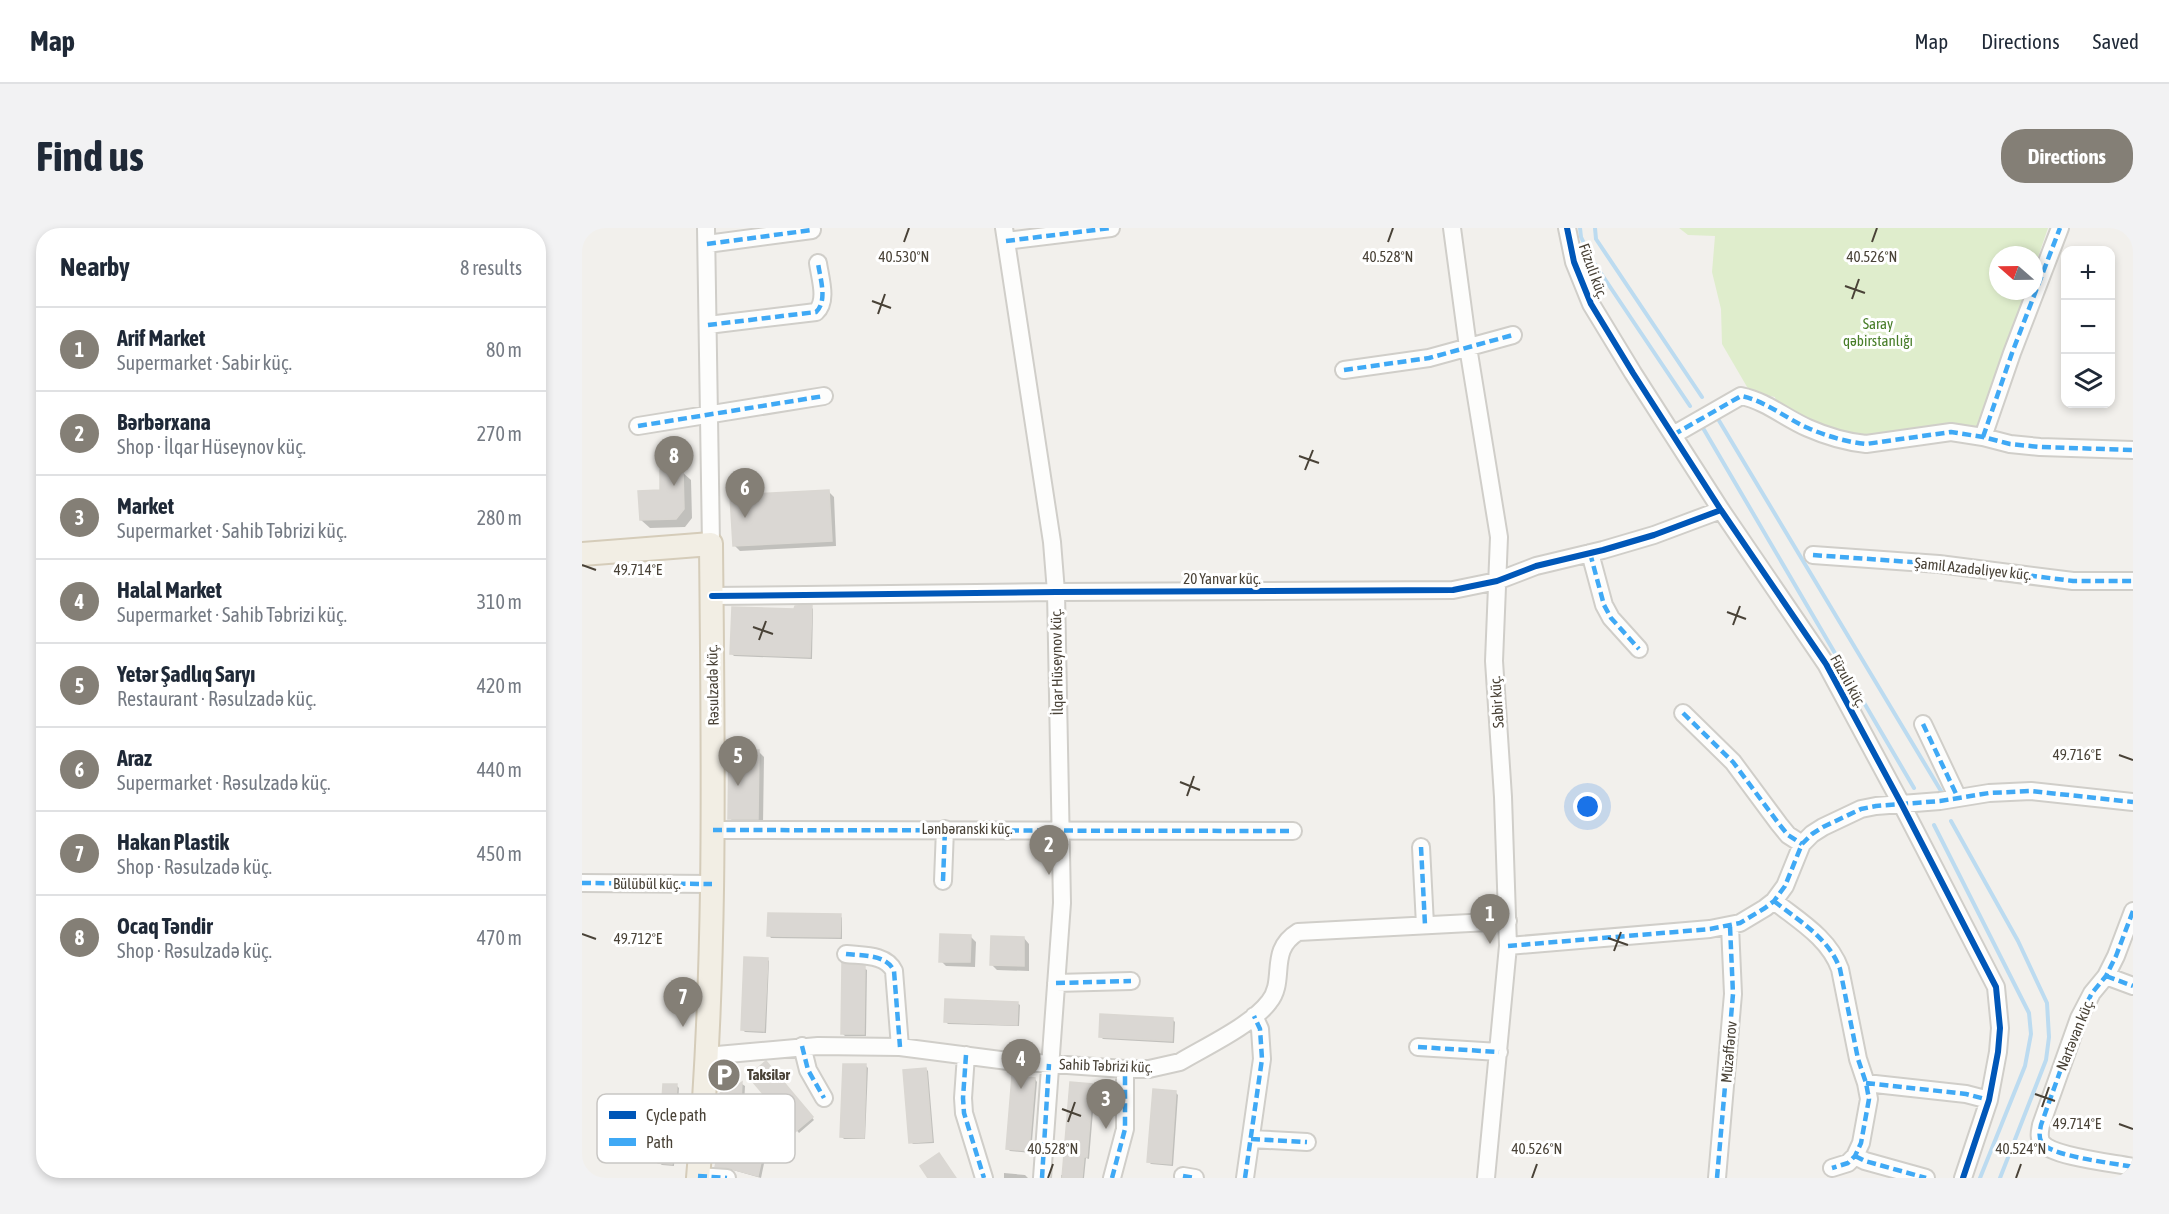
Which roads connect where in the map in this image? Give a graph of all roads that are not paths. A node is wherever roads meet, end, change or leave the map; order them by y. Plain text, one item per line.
1 (1111, 228) edge
2 (1452, 228) edge
3 (1567, 228) edge
4 (2060, 228) edge
5 (812, 230) dead end
6 (1005, 234) edge
7 (706, 236) edge
8 (818, 263) dead end
9 (708, 325) junction
10 (1513, 335) dead end
11 (1468, 348) junction
12 (1344, 370) dead end
13 (824, 396) dead end
14 (709, 414) junction
15 (638, 426) dead end
16 (1673, 435) junction
17 (1983, 437) junction
18 (2133, 450) edge
19 (1721, 510) junction
20 (711, 544) junction
21 (582, 554) edge
22 (1590, 554) junction
23 (1813, 555) dead end
24 (1497, 581) junction
25 (2133, 581) edge
26 (1056, 592) junction
27 (712, 596) junction
28 (1639, 649) dead end
29 (1683, 713) dead end
30 (1923, 724) dead end
31 (1958, 798) junction
32 (2133, 802) edge
33 (1902, 805) junction
34 (945, 829) junction
35 (713, 830) junction
36 (1060, 830) junction
37 (1293, 831) dead end
38 (1803, 844) junction
39 (1421, 847) dead end
40 (943, 881) dead end
41 (582, 883) edge
42 (712, 884) junction
43 (1774, 901) junction
44 (2133, 911) edge
45 (1508, 921) junction
46 (1425, 925) junction
47 (1730, 926) junction
48 (1508, 946) junction
49 (846, 954) dead end
50 (2106, 976) junction
51 (1131, 981) dead end
52 (1056, 983) junction
53 (2133, 986) edge
54 (1254, 1017) junction
55 (802, 1047) junction
56 (900, 1047) junction
57 (1418, 1047) dead end
58 (1500, 1052) junction
59 (966, 1055) junction
60 (706, 1056) junction
61 (1049, 1064) junction
62 (1125, 1069) junction
63 (1866, 1083) junction
64 (703, 1094) edge
65 (824, 1098) dead end
66 (1989, 1100) junction
67 (1251, 1138) junction
68 (1307, 1142) dead end
69 (1855, 1156) junction
70 (2133, 1167) edge
71 (1832, 1168) dead end
72 (698, 1177) edge
73 (726, 1178) edge
74 (984, 1178) edge
75 (1042, 1178) edge
76 (1112, 1178) edge
77 (1245, 1178) edge
78 (1486, 1178) edge
79 (1717, 1178) edge
80 (1926, 1178) edge
81 (1963, 1178) edge

1 - 6 street
2 - 11 street, Sabir küç.
3 - 16 street, Füzuli küç.
4 - 17 street
5 - 7 street
6 - 26 street, İlqar Hüseynov küç.
7 - 9 street, Rəsulzadə küç.
8 - 9 street
9 - 14 street, Rəsulzadə küç.
10 - 11 street
11 - 12 street
11 - 24 street, Sabir küç.
13 - 14 street
14 - 15 street
14 - 20 street, Rəsulzadə küç.
16 - 17 street
16 - 19 street, Füzuli küç.
17 - 18 street
19 - 22 street, 20 Yanvar küç.
19 - 33 street, Füzuli küç.
20 - 21 main road
20 - 27 main road, Rəsulzadə küç.
22 - 24 street, 20 Yanvar küç.
22 - 28 street
23 - 25 street, Şamil Azadəliyev küç.
24 - 26 street, 20 Yanvar küç.
24 - 45 street, Sabir küç.
26 - 27 street, 20 Yanvar küç.
26 - 36 street, İlqar Hüseynov küç.
27 - 35 main road, Rəsulzadə küç.
29 - 38 street
30 - 31 street
31 - 32 street
31 - 33 street
33 - 38 street
33 - 66 street, Füzuli küç.
34 - 35 street, Lənbəranski küç.
34 - 36 street, Lənbəranski küç.
34 - 40 street
35 - 42 main road, Rəsulzadə küç.
36 - 37 street, Lənbəranski küç.
36 - 52 street, İlqar Hüseynov küç.
38 - 43 street
39 - 46 street
41 - 42 street, Bülübül küç.
42 - 60 main road, Rəsulzadə küç.
43 - 47 street
43 - 63 street
44 - 50 street, Nartəvan küç.
45 - 46 street, Sahib Təbrizi küç.
45 - 48 street, Sabir küç.
46 - 54 street, Sahib Təbrizi küç.
47 - 48 street
47 - 79 street, Müzəffərov
48 - 58 street, Sabir küç.
49 - 56 street
50 - 53 street
50 - 70 street, Nartəvan küç.
51 - 52 street
52 - 61 street, İlqar Hüseynov küç.
54 - 62 street, Sahib Təbrizi küç.
54 - 67 street
55 - 56 street, Sahib Təbrizi küç.
55 - 60 street, Sahib Təbrizi küç.
55 - 65 street
56 - 59 street, Sahib Təbrizi küç.
57 - 58 street
58 - 78 street, Sabir küç.
59 - 61 street, Sahib Təbrizi küç.
59 - 74 street
60 - 64 main road, Rəsulzadə küç.
61 - 62 street, Sahib Təbrizi küç.
61 - 75 street, İlqar Hüseynov küç.
62 - 76 street
63 - 66 street
63 - 69 street
66 - 81 street, Füzuli küç.
67 - 68 street
67 - 77 street
69 - 71 street
69 - 80 street
72 - 73 street

